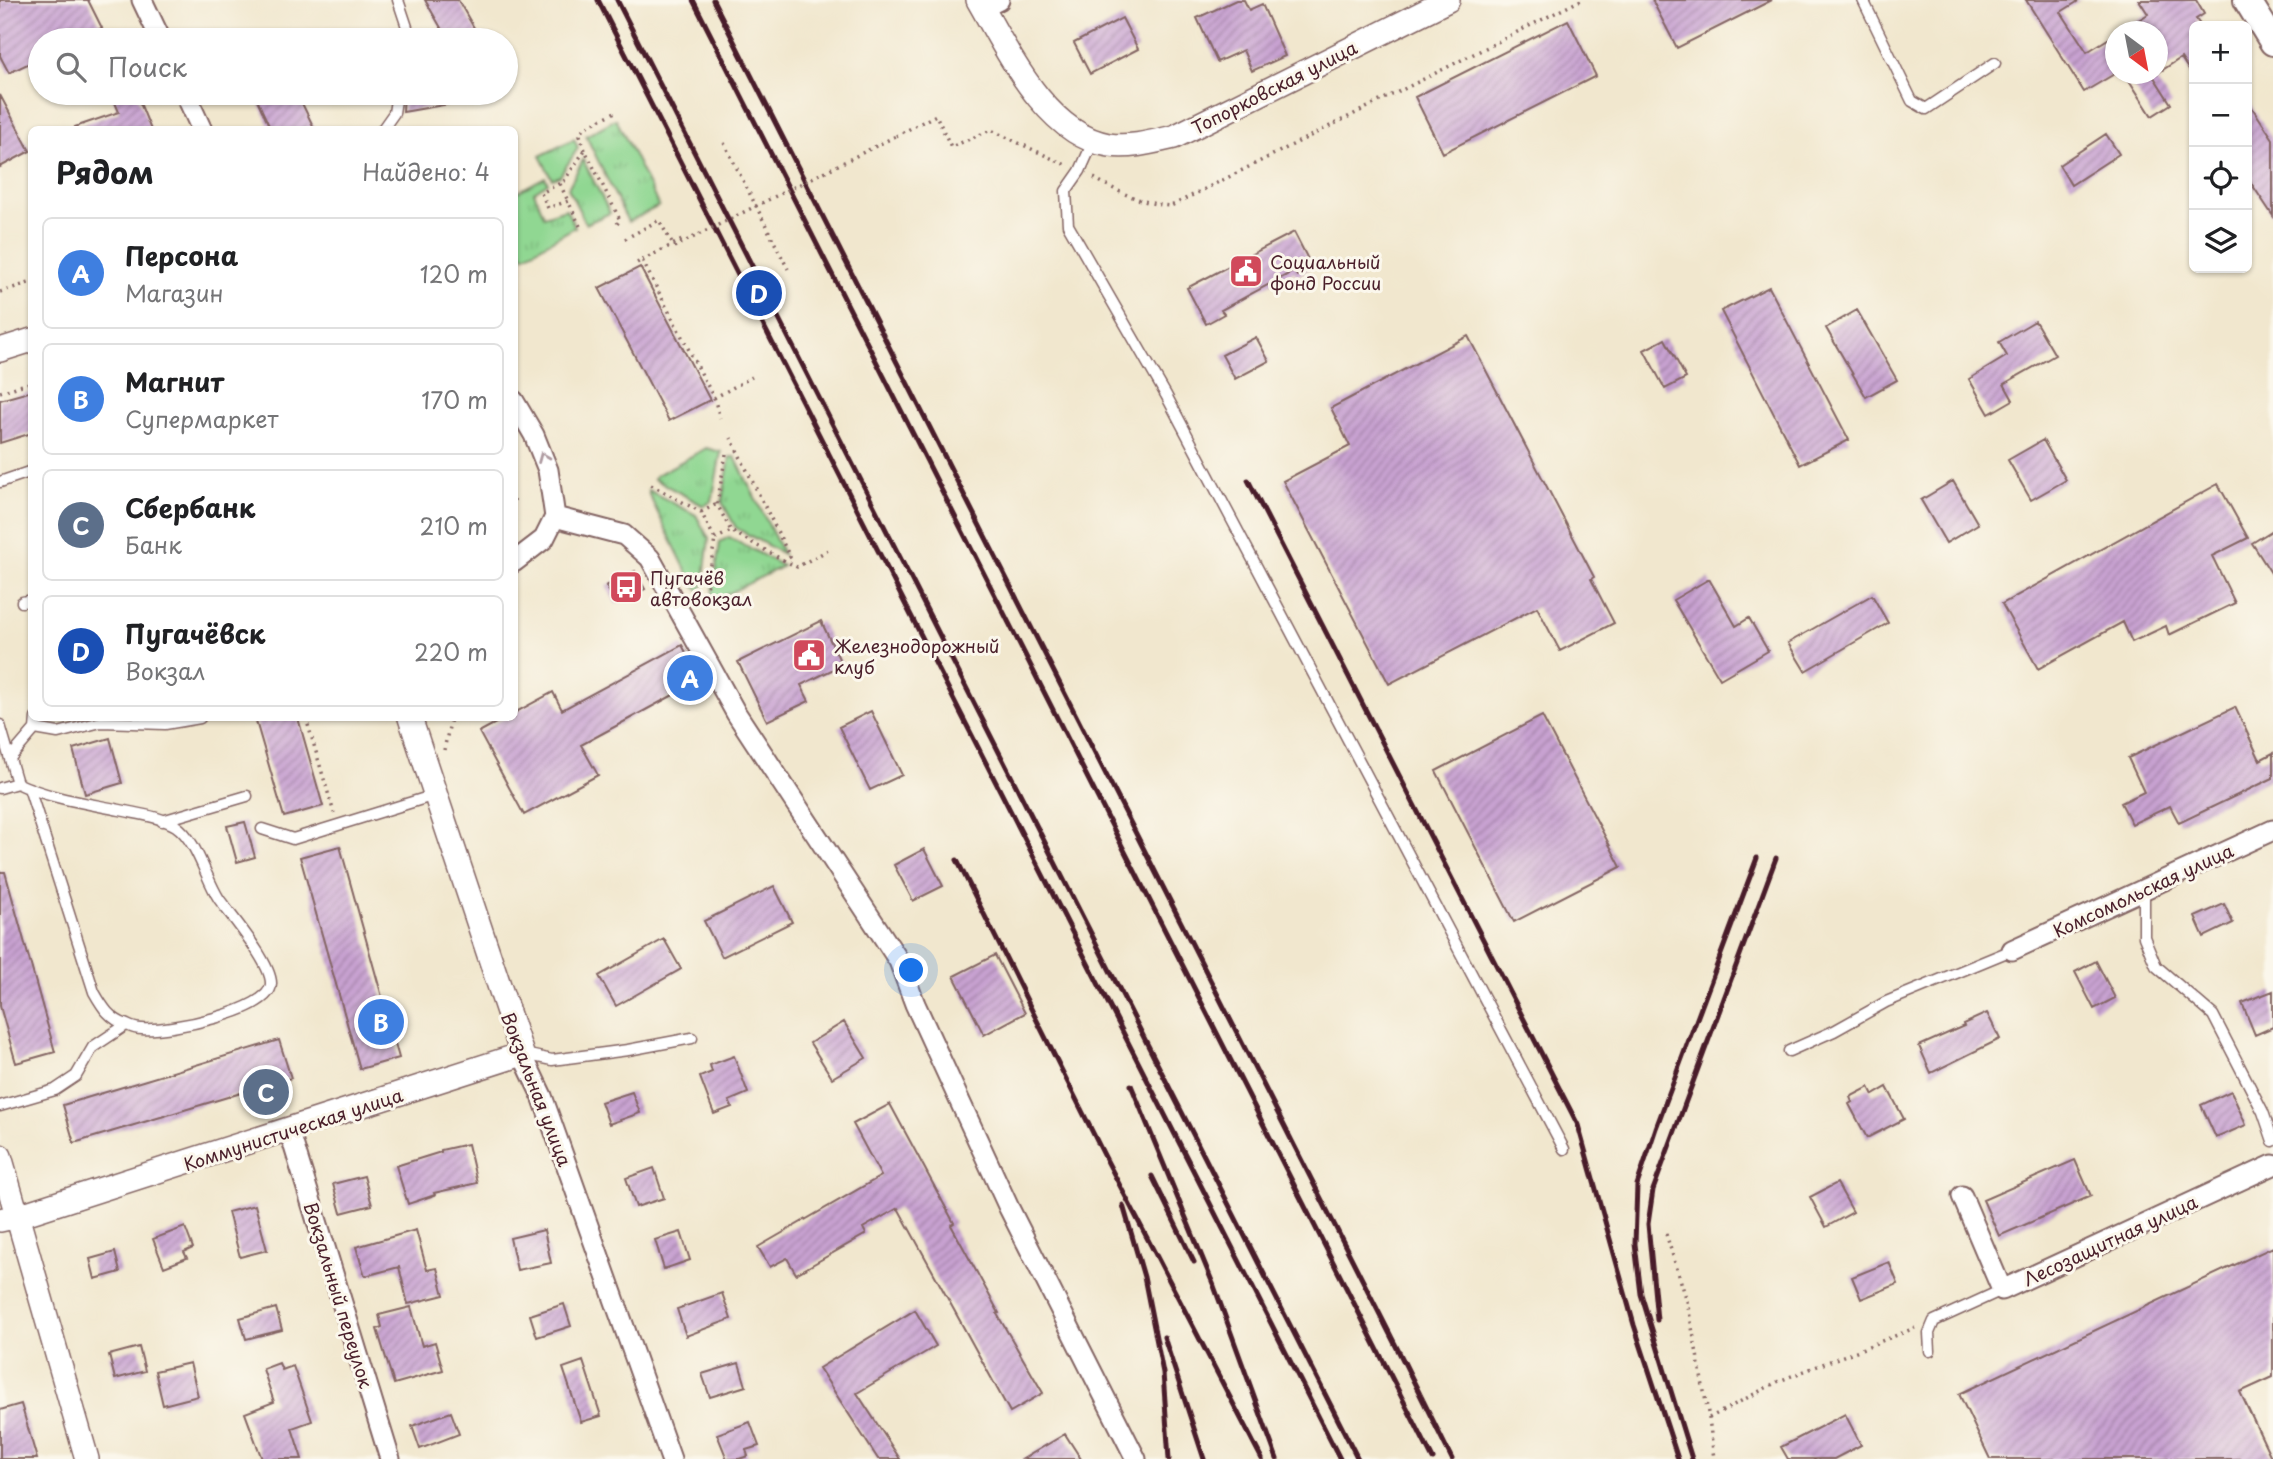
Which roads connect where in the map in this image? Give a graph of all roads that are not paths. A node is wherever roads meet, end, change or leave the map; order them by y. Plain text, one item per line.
1 (142, 0) edge
2 (398, 0) edge
3 (1448, 0) edge
4 (1863, 0) edge
5 (2247, 0) edge
6 (987, 3) edge
7 (155, 28) edge
8 (407, 28) edge
9 (2273, 42) edge
10 (1995, 63) dead end
11 (191, 105) edge
12 (395, 105) edge
13 (200, 126) edge
14 (385, 126) edge
15 (1094, 141) junction
16 (28, 341) edge
17 (0, 350) edge
18 (518, 408) edge
19 (28, 472) edge
20 (0, 482) edge
21 (555, 517) junction
22 (518, 559) edge
23 (36, 721) edge
24 (182, 721) edge
25 (412, 721) edge
26 (0, 725) edge
27 (35, 729) junction
28 (10, 758) junction
29 (17, 783) junction
30 (0, 788) edge
31 (29, 788) junction
32 (435, 795) junction
33 (247, 796) dead end
34 (162, 821) junction
35 (262, 829) dead end
36 (2273, 830) edge
37 (2144, 890) junction
38 (2012, 950) joint
39 (126, 1025) junction
40 (692, 1038) dead end
41 (1789, 1051) dead end
42 (522, 1054) junction
43 (0, 1106) edge
44 (289, 1130) junction
45 (2273, 1141) edge
46 (1564, 1149) dead end
47 (0, 1156) edge
48 (2273, 1165) edge
49 (1962, 1196) dead end
50 (9, 1218) edge
51 (2002, 1290) junction
52 (1930, 1351) dead end
53 (87, 1459) edge
54 (390, 1459) edge
55 (671, 1459) edge
56 (1136, 1459) edge

1 - 7 street
2 - 8 lane
3 - 15 street, Топорковская улица
4 - 10 lane
5 - 9 main road
6 - 15 street
11 - 13 street
12 - 14 lane
15 - 46 lane
16 - 17 street
21 -> 18 street
19 - 20 lane
21 - 22 street
21 - 56 street
23 - 27 lane
24 - 27 lane
25 - 32 street, Вокзальная улица
26 - 28 lane
27 - 28 lane
28 - 29 lane
29 - 30 lane
29 - 31 lane
31 - 34 lane
31 - 39 lane
32 - 35 lane
32 - 42 street, Вокзальная улица
33 - 34 lane
34 - 39 lane
36 - 37 street, Комсомольская улица
37 - 38 street, Комсомольская улица
37 - 45 lane
38 - 41 lane
39 - 43 lane
40 - 42 lane
42 - 44 street, Коммунистическая улица
42 - 55 street, Вокзальная улица
44 - 50 street, Коммунистическая улица
44 - 54 street, Вокзальный переулок
47 - 50 street
48 - 51 street, Лесозащитная улица
49 - 51 street, Лесозащитная улица
50 - 53 street
51 - 52 lane

